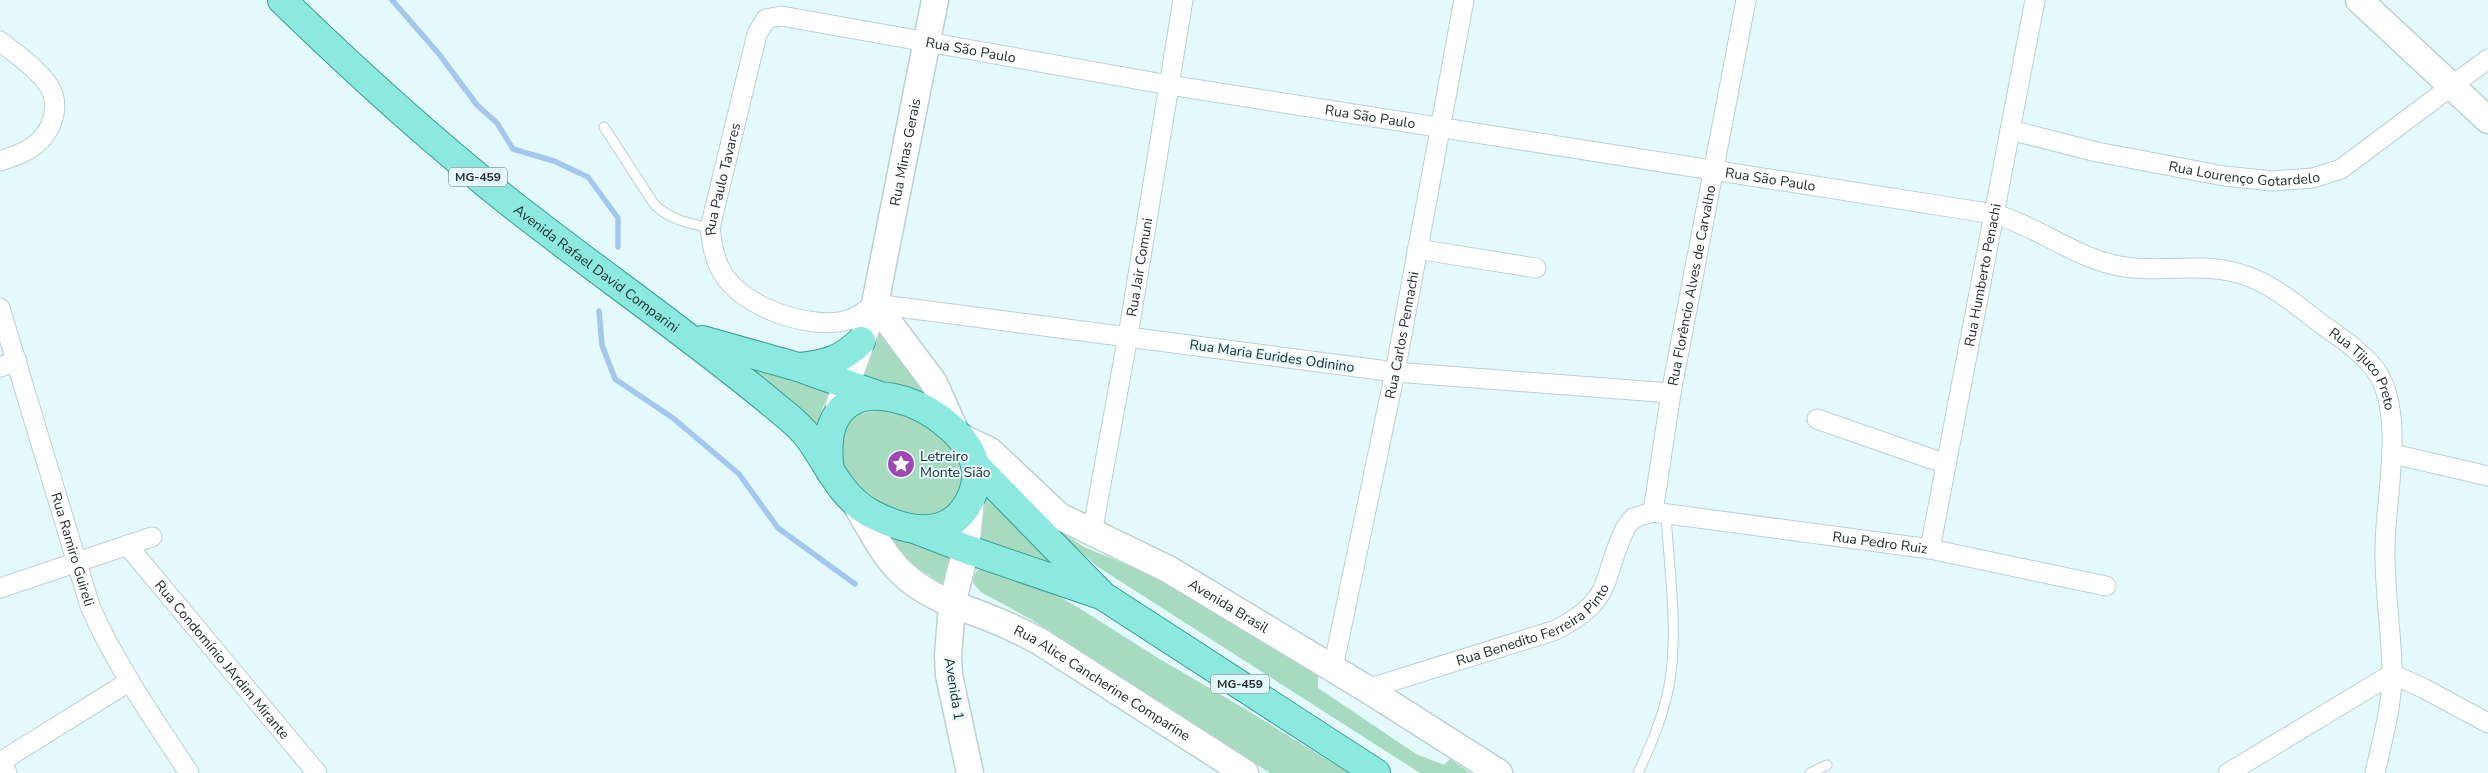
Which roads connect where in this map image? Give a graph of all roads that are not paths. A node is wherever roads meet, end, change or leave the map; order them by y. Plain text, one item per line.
1 (282, 0) edge
2 (936, 0) edge
3 (1183, 0) edge
4 (1464, 0) edge
5 (1746, 0) edge
6 (2035, 0) edge
7 (2358, 0) edge
8 (757, 34) joint
9 (0, 41) edge
10 (927, 41) junction
11 (2488, 59) edge
12 (1169, 85) junction
13 (2451, 85) junction
14 (2488, 120) edge
15 (1439, 126) junction
16 (604, 127) dead end
17 (2010, 130) junction
18 (0, 161) edge
19 (1712, 169) junction
20 (1994, 214) junction
21 (710, 228) junction
22 (1418, 249) junction
23 (1536, 268) dead end
24 (874, 304) junction
25 (0, 308) edge
26 (689, 336) junction
27 (1128, 336) junction
28 (862, 341) junction
29 (9, 364) edge
30 (798, 367) junction
31 (1395, 372) junction
32 (846, 384) junction
33 (1671, 393) junction
34 (876, 395) junction
35 (837, 413) junction
36 (1817, 418) dead end
37 (958, 433) junction
38 (2393, 454) junction
39 (1946, 464) junction
40 (975, 465) junction
41 (830, 470) junction
42 (2488, 476) edge
43 (971, 500) junction
44 (855, 503) junction
45 (1659, 513) junction
46 (916, 530) junction
47 (1092, 533) junction
48 (152, 537) dead end
49 (127, 545) junction
50 (1930, 549) junction
51 (966, 550) junction
52 (77, 563) junction
53 (2106, 586) dead end
54 (0, 588) edge
55 (1103, 596) junction
56 (952, 604) junction
57 (1333, 668) junction
58 (2392, 674) junction
59 (130, 681) junction
60 (1367, 689) junction
61 (2488, 723) edge
62 (0, 762) edge
63 (1828, 765) dead end
64 (7, 773) edge
65 (189, 773) edge
66 (317, 773) edge
67 (970, 773) edge
68 (1245, 773) edge
69 (1376, 773) edge
70 (1499, 773) edge
71 (1638, 773) edge
72 (1810, 773) edge
73 (2228, 773) edge
74 (2375, 773) edge

1 - 26 main road, Avenida Rafael David Comparini / MG-459
2 - 10 street, Rua Minas Gerais
3 - 12 street, Rua Jair Comuni
4 - 15 street, Rua Carlos Pennachi
5 - 19 street, Rua Florêncio Alves de Carvalho
6 - 17 street, Rua Humberto Penachi
7 - 13 street
8 - 10 street, Rua São Paulo
8 - 21 street, Rua Paulo Tavares
9 - 18 street
10 - 12 street, Rua São Paulo
10 - 24 street, Rua Minas Gerais
11 - 13 street, Rua Lourenço Gotardelo
12 - 15 street, Rua São Paulo
12 - 27 street, Rua Jair Comuni
13 - 14 street
13 - 17 street, Rua Lourenço Gotardelo
15 - 19 street, Rua São Paulo
15 - 22 street, Rua Carlos Pennachi
16 - 21 lane
17 - 20 street, Rua Humberto Penachi
19 - 20 street, Rua São Paulo
19 - 33 street, Rua Florêncio Alves de Carvalho
20 - 38 street, Rua Tijuco Preto
20 - 39 street, Rua Humberto Penachi
21 - 24 street, Rua Paulo Tavares
22 - 23 street
22 - 31 street, Rua Carlos Pennachi
24 - 27 street, Rua Maria Eurides Odinino
24 - 28 street, Rua Minas Gerais
24 - 37 street
25 - 29 street, Rua Ramiro Guireli
26 - 30 main road, Avenida Rafael David Comparini / MG-459
26 - 41 main road, Avenida Rafael David Comparini / MG-459
27 - 31 street, Rua Maria Eurides Odinino
27 - 47 street, Rua Jair Comuni
28 - 30 main road
28 - 32 street, Rua Minas Gerais
29 - 52 street, Rua Ramiro Guireli
30 - 32 main road, Avenida Rafael David Comparini / MG-459
31 - 33 street, Rua Maria Eurides Odinino
31 - 57 street, Rua Carlos Pennachi
32 - 34 main road, Avenida Rafael David Comparini / MG-459
32 - 35 street, Rua Minas Gerais
33 - 45 street, Rua Florêncio Alves de Carvalho
34 - 35 main road, Avenida Rafael David Comparini / MG-459
34 - 37 main road, Avenida Rafael David Comparini / MG-459
35 - 41 main road, Avenida Rafael David Comparini / MG-459
36 - 39 street
37 - 40 main road, Avenida Rafael David Comparini / MG-459
37 - 47 street, Avenida Brasil
38 - 42 street
38 - 58 street, Rua Tijuco Preto
39 - 50 street, Rua Humberto Penachi
40 - 43 main road, Avenida Rafael David Comparini / MG-459
40 - 55 main road, Avenida Rafael David Comparini / MG-459
41 - 44 main road, Avenida Rafael David Comparini / MG-459
43 - 46 main road, Avenida Rafael David Comparini / MG-459
43 - 51 street, Avenida 1
44 - 46 main road, Avenida Rafael David Comparini / MG-459
44 - 56 street, Rua Alice Cancherine Comparine
45 - 50 street, Rua Pedro Ruiz
45 - 60 street, Rua Benedito Ferreira Pinto
45 - 71 lane
46 - 51 main road, Avenida Rafael David Comparini / MG-459
47 - 57 street, Avenida Brasil
48 - 49 street
49 - 52 street
49 - 66 street, Rua Condomínio JArdim Mirante
50 - 53 street, Rua Pedro Ruiz
51 - 55 main road, Avenida Rafael David Comparini / MG-459
51 - 56 street, Avenida 1
52 - 54 street
52 - 59 street, Rua Ramiro Guireli
55 - 69 main road, Avenida Rafael David Comparini / MG-459
56 - 67 street, Avenida 1
56 - 68 street, Rua Alice Cancherine Comparine
57 - 60 street, Avenida Brasil
58 - 61 street
58 - 73 street
58 - 74 street, Rua Tijuco Preto
59 - 62 street
59 - 65 street, Rua Ramiro Guireli
60 - 70 street, Avenida Brasil
62 - 64 street
63 - 72 lane

